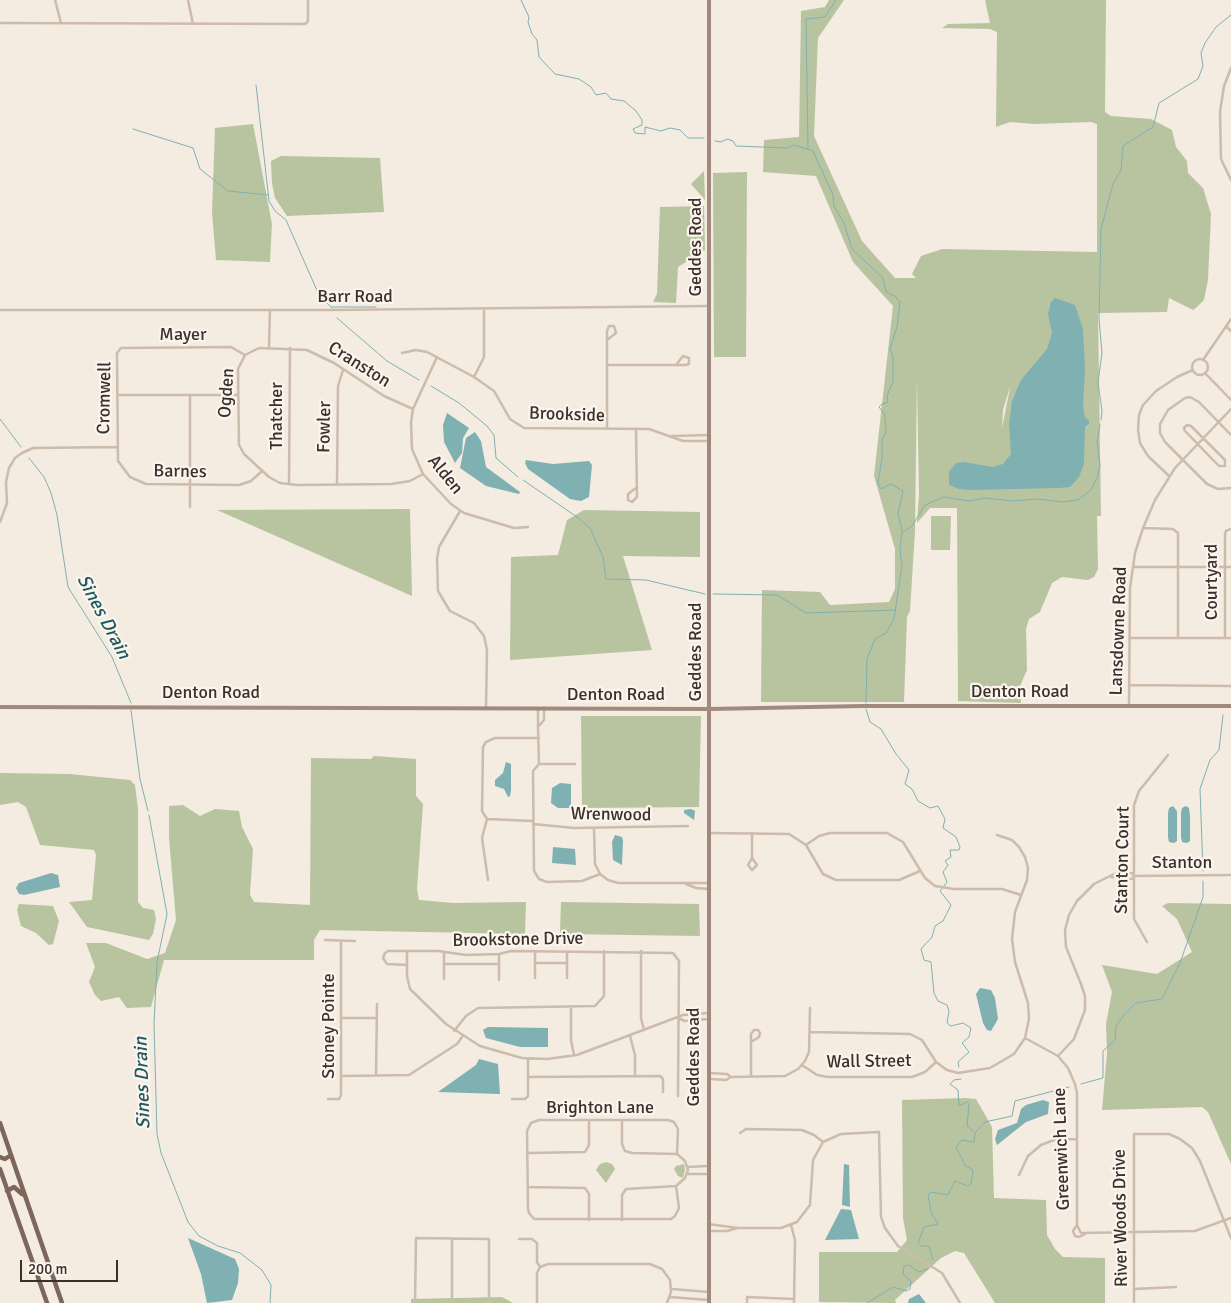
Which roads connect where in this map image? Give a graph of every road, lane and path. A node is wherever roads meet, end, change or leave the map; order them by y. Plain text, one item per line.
1 (55, 0) edge
2 (188, 0) edge
3 (308, 0) edge
4 (709, 0) edge
5 (0, 23) edge
6 (62, 23) junction
7 (193, 24) junction
8 (1231, 68) edge
9 (1231, 180) edge
10 (710, 306) junction
11 (484, 308) junction
12 (0, 310) edge
13 (270, 310) junction
14 (1231, 319) edge
15 (1226, 326) junction
16 (1231, 331) edge
17 (607, 340) junction
18 (269, 348) junction
19 (290, 348) junction
20 (119, 350) joint
21 (402, 353) dead end
22 (245, 356) junction
23 (437, 357) junction
24 (1203, 360) junction
25 (676, 364) junction
26 (607, 365) junction
27 (343, 370) junction
28 (1193, 370) junction
29 (1205, 373) junction
30 (474, 377) junction
31 (118, 395) junction
32 (190, 395) junction
33 (238, 395) junction
34 (1231, 400) edge
35 (413, 409) junction
36 (1231, 409) edge
37 (1218, 422) junction
38 (606, 429) junction
39 (636, 429) junction
40 (710, 434) junction
41 (1231, 435) edge
42 (671, 436) junction
43 (1203, 437) junction
44 (710, 441) junction
45 (1197, 443) junction
46 (116, 448) junction
47 (1182, 459) junction
48 (261, 472) junction
49 (423, 474) junction
50 (1169, 476) junction
51 (289, 484) junction
52 (337, 484) junction
53 (190, 485) junction
54 (636, 488) junction
55 (1231, 488) edge
56 (190, 507) dead end
57 (460, 511) junction
58 (0, 522) edge
59 (528, 527) dead end
60 (1143, 528) junction
61 (1231, 530) edge
62 (1132, 567) junction
63 (1178, 567) junction
64 (1225, 567) junction
65 (1231, 567) edge
66 (1129, 638) junction
67 (1178, 638) junction
68 (1225, 638) junction
69 (1231, 638) edge
70 (1130, 686) junction
71 (1231, 686) edge
72 (0, 706) edge
73 (1129, 706) junction
74 (1231, 706) edge
75 (486, 708) junction
76 (538, 708) junction
77 (544, 708) junction
78 (710, 709) junction
79 (538, 727) junction
80 (538, 738) junction
81 (1168, 755) dead end
82 (539, 764) junction
83 (575, 764) dead end
84 (487, 819) junction
85 (533, 823) junction
86 (688, 826) dead end
87 (594, 828) junction
88 (708, 833) junction
89 (752, 834) junction
90 (997, 835) dead end
91 (806, 845) junction
92 (752, 858) junction
93 (920, 871) junction
94 (600, 874) junction
95 (1231, 875) edge
96 (1133, 876) junction
97 (1111, 877) junction
98 (488, 880) dead end
99 (685, 883) junction
100 (708, 883) junction
101 (708, 888) junction
102 (1021, 895) junction
103 (325, 940) dead end
104 (355, 940) dead end
105 (341, 941) junction
106 (1147, 942) dead end
107 (407, 951) junction
108 (567, 951) junction
109 (604, 951) junction
110 (641, 951) junction
111 (535, 952) junction
112 (444, 953) junction
113 (499, 954) junction
114 (567, 963) junction
115 (407, 964) junction
116 (444, 964) junction
117 (499, 964) junction
118 (535, 964) junction
119 (535, 978) dead end
120 (567, 978) dead end
121 (444, 979) dead end
122 (499, 980) dead end
123 (377, 1004) dead end
124 (571, 1008) junction
125 (810, 1008) dead end
126 (708, 1013) junction
127 (342, 1018) junction
128 (377, 1018) junction
129 (678, 1018) junction
130 (708, 1019) junction
131 (644, 1030) junction
132 (454, 1031) junction
133 (810, 1032) junction
134 (630, 1036) junction
135 (462, 1037) junction
136 (1025, 1038) junction
137 (751, 1042) junction
138 (574, 1055) junction
139 (1058, 1056) junction
140 (528, 1059) junction
141 (936, 1062) junction
142 (802, 1065) junction
143 (708, 1073) junction
144 (342, 1076) junction
145 (376, 1076) junction
146 (634, 1076) junction
147 (750, 1076) junction
148 (528, 1077) junction
149 (731, 1077) junction
150 (708, 1079) junction
151 (663, 1092) dead end
152 (678, 1096) dead end
153 (328, 1099) dead end
154 (512, 1099) dead end
155 (589, 1120) junction
156 (622, 1120) junction
157 (0, 1123) edge
158 (740, 1133) dead end
159 (1077, 1139) junction
160 (823, 1142) junction
161 (528, 1153) junction
162 (677, 1154) junction
163 (11, 1155) junction
164 (0, 1157) edge
165 (708, 1166) junction
166 (687, 1168) junction
167 (0, 1169) edge
168 (687, 1174) junction
169 (708, 1174) junction
170 (1019, 1175) dead end
171 (676, 1186) junction
172 (528, 1187) junction
173 (8, 1191) junction
174 (25, 1197) junction
175 (1231, 1218) edge
176 (589, 1220) junction
177 (622, 1220) junction
178 (1224, 1221) junction
179 (708, 1224) junction
180 (1077, 1224) junction
181 (792, 1225) junction
182 (738, 1228) junction
183 (708, 1231) junction
184 (1134, 1232) junction
185 (1086, 1233) junction
186 (1231, 1238) edge
187 (452, 1239) junction
188 (519, 1239) dead end
189 (540, 1267) junction
190 (1176, 1287) dead end
191 (1134, 1289) junction
192 (672, 1290) junction
193 (709, 1292) junction
194 (670, 1296) junction
195 (794, 1299) junction
196 (709, 1301) edge
197 (47, 1303) edge
198 (62, 1303) edge
199 (416, 1303) edge
200 (452, 1303) edge
201 (489, 1303) edge
202 (537, 1303) edge
203 (667, 1303) edge
204 (747, 1303) edge
205 (794, 1303) edge
206 (960, 1303) edge
207 (1134, 1303) edge

1 - 6 street
2 - 7 street
3 - 7 street
4 - 10 main road, Geddes Road
5 - 6 street
6 - 7 street
8 - 9 street
10 - 11 street, Barr Road
10 - 40 main road, Geddes Road
11 - 13 street, Barr Road
11 - 30 street
12 - 13 street, Barr Road
13 - 18 street
14 - 15 street
15 - 16 street
15 - 24 street
17 - 17 street
17 - 26 street
18 - 19 street, Ogden
18 - 22 street, Ogden
19 - 27 street, Cranston
19 - 51 street, Thatcher
20 - 22 street, Mayer
20 - 31 street, Cromwell
21 - 23 street, Brookside
22 - 33 street, Ogden
23 - 30 street, Brookside
23 - 35 street, Alden
24 - 28 street
24 - 29 street
25 - 25 street
25 - 26 street
26 - 38 street
27 - 35 street, Cranston
27 - 52 street, Fowler
28 - 29 street
28 - 50 street
29 - 34 street
30 - 38 street, Brookside
31 - 32 street
31 - 46 street, Cromwell
32 - 33 street
32 - 53 street
33 - 48 street, Ogden
35 - 49 street, Alden
36 - 37 street, Lansdowne Road
37 - 41 street
37 - 43 street, Lansdowne Road
37 - 47 street
38 - 39 street, Brookside
39 - 42 street, Brookside
39 - 54 street
40 - 42 street, Brookside
40 - 44 main road, Geddes Road
42 - 44 street, Brookside
43 - 45 street, Lansdowne Road
43 - 45 street
43 - 45 street
44 - 78 main road, Geddes Road
45 - 47 street, Lansdowne Road
46 - 53 street, Barnes
46 - 58 street
47 - 50 street, Lansdowne Road
47 - 55 street
48 - 51 street
48 - 53 street, Barnes
49 - 52 street
49 - 57 street, Alden
50 - 60 street, Lansdowne Road
51 - 52 street
53 - 56 street
54 - 54 street
57 - 59 street, Alden
57 - 75 street
60 - 62 street, Lansdowne Road
60 - 63 street
61 - 64 street, Courtyard
62 - 63 street
62 - 66 street, Lansdowne Road
63 - 64 street
63 - 67 street
64 - 65 street
64 - 68 street, Courtyard
66 - 67 street
66 - 70 street, Lansdowne Road
67 - 68 street
68 - 69 street
70 - 71 street
70 - 73 street, Lansdowne Road
72 - 75 main road, Denton Road
73 - 74 main road, Denton Road
73 - 78 main road, Denton Road
75 - 76 main road, Denton Road
76 - 77 main road, Denton Road
76 - 79 street
77 - 78 main road, Denton Road
77 - 79 street
78 - 88 main road, Geddes Road
79 - 80 street
80 - 82 street
80 - 84 street
81 - 96 street, Stanton Court
82 - 83 street
82 - 85 street
84 - 85 street, Wrenwood
84 - 98 street
85 - 87 street, Wrenwood
85 - 94 street
86 - 87 street, Wrenwood
87 - 94 street
88 - 89 street
88 - 100 main road, Geddes Road
89 - 91 street
89 - 92 street
90 - 102 street
91 - 93 street
91 - 93 street
92 - 92 street
93 - 102 street
94 - 99 street
95 - 96 street, Stanton
96 - 97 street
96 - 97 street
96 - 106 street, Stanton Court
97 - 139 street
99 - 100 street
99 - 101 street
100 - 101 main road, Geddes Road
101 - 126 main road, Geddes Road
102 - 136 street
103 - 105 street
104 - 105 street
105 - 127 street, Stoney Pointe
107 - 112 street, Brookstone Drive
107 - 115 street
107 - 115 street, Brookstone Drive
108 - 109 street, Brookstone Drive
108 - 111 street, Brookstone Drive
108 - 114 street
109 - 110 street, Brookstone Drive
109 - 124 street
110 - 129 street, Brookstone Drive
110 - 131 street
111 - 113 street, Brookstone Drive
111 - 118 street
112 - 113 street, Brookstone Drive
112 - 116 street
113 - 117 street
114 - 118 street
114 - 120 street
115 - 132 street
116 - 117 street
116 - 121 street
117 - 122 street
118 - 119 street
123 - 128 street
124 - 132 street
124 - 138 street
125 - 133 street
126 - 129 street
126 - 130 main road, Geddes Road
127 - 128 street
127 - 144 street, Stoney Pointe
128 - 145 street
129 - 130 street
129 - 131 street
129 - 152 street
130 - 143 main road, Geddes Road
131 - 134 street
132 - 135 street
133 - 141 street
133 - 142 street
134 - 138 street
134 - 146 street
135 - 140 street
135 - 145 street
136 - 139 street, Greenwich Lane
136 - 141 street
137 - 137 street
137 - 147 street
138 - 140 street
139 - 159 street, Greenwich Lane
140 - 148 street
141 - 142 street, Wall Street
142 - 147 street
143 - 149 street
143 - 150 main road, Geddes Road
144 - 145 street
144 - 153 street, Stoney Pointe
146 - 148 street
146 - 151 street
147 - 149 street
148 - 154 street
149 - 150 street
150 - 165 main road, Geddes Road
155 - 156 street, Brighton Lane
155 - 161 street, Brighton Lane
155 - 161 street
156 - 162 street
156 - 162 street, Brighton Lane
157 - 163 main road
158 - 160 street
159 - 170 street
159 - 180 street, Greenwich Lane
160 - 181 street
160 - 206 street
161 - 172 street
162 - 166 street
163 - 164 main road
163 - 174 main road
165 - 166 street
165 - 169 main road, Geddes Road
166 - 168 street
167 - 173 main road
168 - 169 street
168 - 171 street
169 - 179 main road, Geddes Road
171 - 177 street
171 - 177 street
172 - 176 street
172 - 176 street
173 - 174 main road
173 - 197 main road
174 - 198 main road
175 - 178 street
176 - 177 street
178 - 184 street
178 - 184 street, River Woods Drive
178 - 186 street
179 - 182 street
179 - 183 main road, Geddes Road
180 - 185 street, Greenwich Lane
180 - 185 street, Greenwich Lane
181 - 182 street
181 - 195 street
182 - 183 street
183 - 193 main road, Geddes Road
184 - 185 street
184 - 191 street, River Woods Drive
187 - 199 street
187 - 200 street
187 - 201 street
188 - 189 street
189 - 192 street
189 - 202 street
190 - 191 street
191 - 207 street, River Woods Drive
192 - 193 street
192 - 194 street
193 - 196 main road, Geddes Road
194 - 196 street
194 - 203 street
195 - 204 street
195 - 205 street

